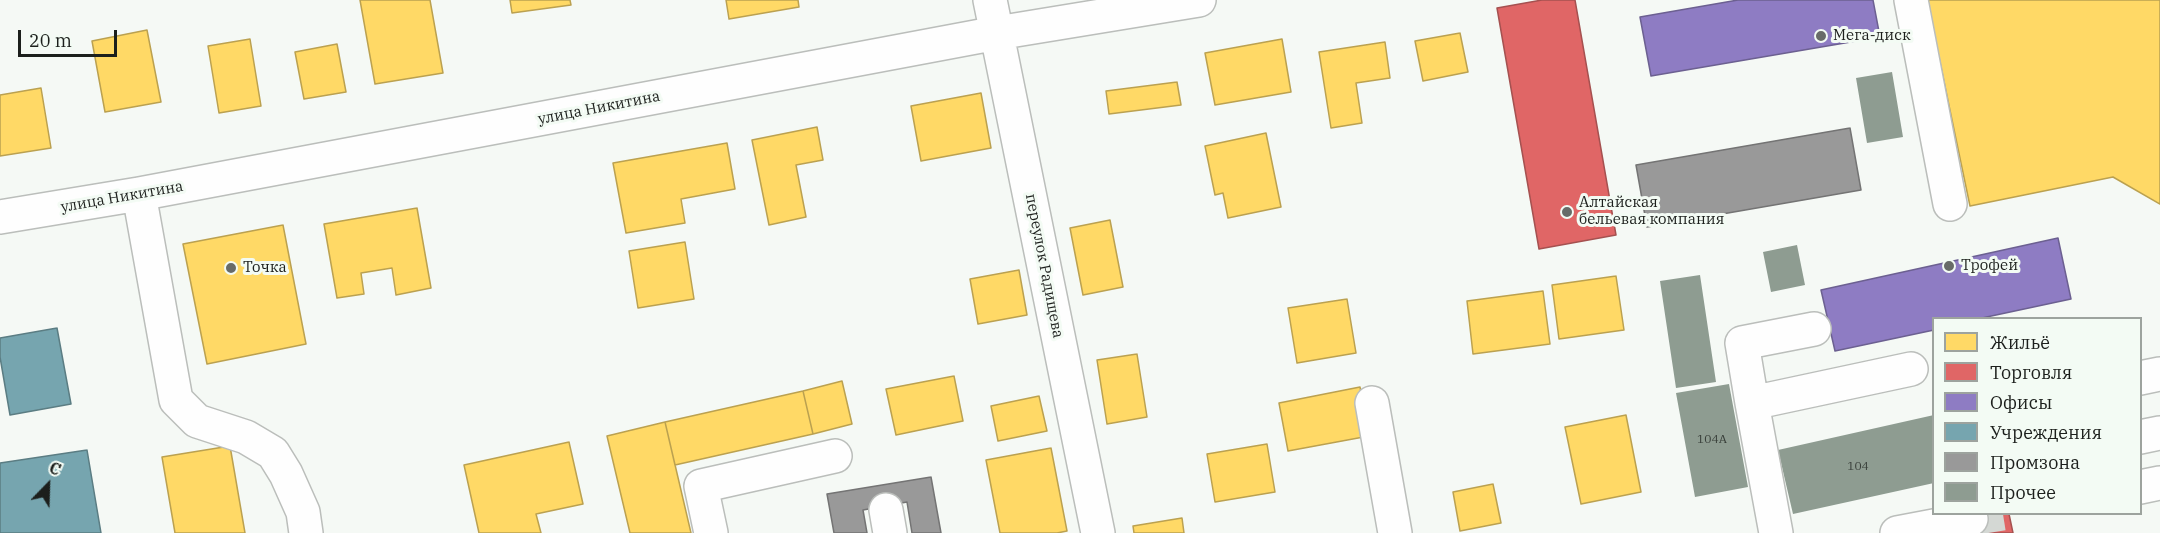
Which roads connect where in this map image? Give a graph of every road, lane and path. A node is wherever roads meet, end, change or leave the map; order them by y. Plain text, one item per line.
1 (990, 0) edge
2 (1199, 0) edge
3 (1911, 0) edge
4 (997, 33) junction
5 (139, 194) junction
6 (1950, 204) dead end
7 (0, 217) edge
8 (1814, 329) dead end
9 (1911, 369) dead end
10 (2160, 374) edge
11 (2142, 378) edge
12 (1372, 403) dead end
13 (1752, 403) junction
14 (2160, 433) edge
15 (2142, 437) edge
16 (835, 456) dead end
17 (2160, 483) edge
18 (2142, 487) edge
19 (1971, 519) dead end
20 (306, 533) edge
21 (711, 533) edge
22 (1098, 533) edge
23 (1395, 533) edge
24 (1776, 533) edge
25 (1897, 533) edge

1 - 4 street, переулок Радищева
2 - 4 street, улица Никитина
3 - 6 street
4 - 5 street, улица Никитина
4 - 22 street, переулок Радищева
5 - 7 street, улица Никитина
5 - 20 street
8 - 13 street
9 - 13 street
10 - 11 street
12 - 23 street
13 - 24 street
14 - 15 street
16 - 21 street
17 - 18 street
19 - 25 street

